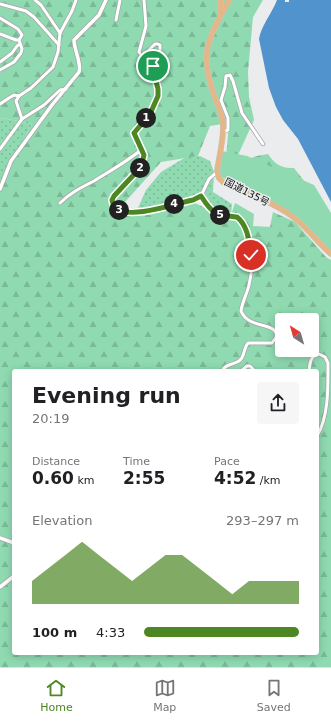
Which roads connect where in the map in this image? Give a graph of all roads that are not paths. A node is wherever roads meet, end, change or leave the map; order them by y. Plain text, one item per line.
1 (35, 0) edge
2 (76, 0) edge
3 (106, 0) edge
4 (120, 0) edge
5 (144, 0) edge
6 (221, 0) edge
7 (229, 0) edge
8 (0, 4) edge
9 (221, 14) junction
10 (0, 18) edge
11 (116, 20) dead end
12 (60, 33) junction
13 (0, 34) edge
14 (20, 40) junction
15 (20, 44) junction
16 (59, 45) junction
17 (0, 62) edge
18 (0, 70) edge
19 (66, 89) junction
20 (19, 96) junction
21 (0, 104) edge
22 (22, 119) junction
23 (223, 132) junction
24 (263, 144) dead end
25 (0, 149) edge
26 (141, 150) junction
27 (217, 172) junction
28 (0, 189) edge
29 (201, 196) junction
30 (60, 203) dead end
31 (331, 254) edge
32 (223, 369) edge
33 (243, 369) edge
34 (252, 369) edge
35 (309, 369) edge
36 (319, 432) edge
37 (0, 538) edge
38 (12, 542) edge
39 (12, 578) edge
40 (0, 587) edge

1 - 12 street
2 - 12 street
3 - 19 street
4 - 11 street
5 - 26 street
6 - 9 highway, 国道135号
7 - 9 highway, 国道135号
8 - 16 street
9 - 23 highway, 国道135号
10 - 14 street
12 - 16 street
13 - 14 street
14 - 15 street
15 - 17 street
15 - 18 street
16 - 20 street
19 - 22 street
19 - 28 street
20 - 21 street
20 - 22 street
22 - 25 street
23 - 24 street
23 - 27 highway, 国道135号
26 - 29 street
26 - 30 street
27 - 29 street
27 - 31 highway, 国道135号
29 - 32 street
33 - 34 street
35 - 36 street
37 - 38 street
39 - 40 street

